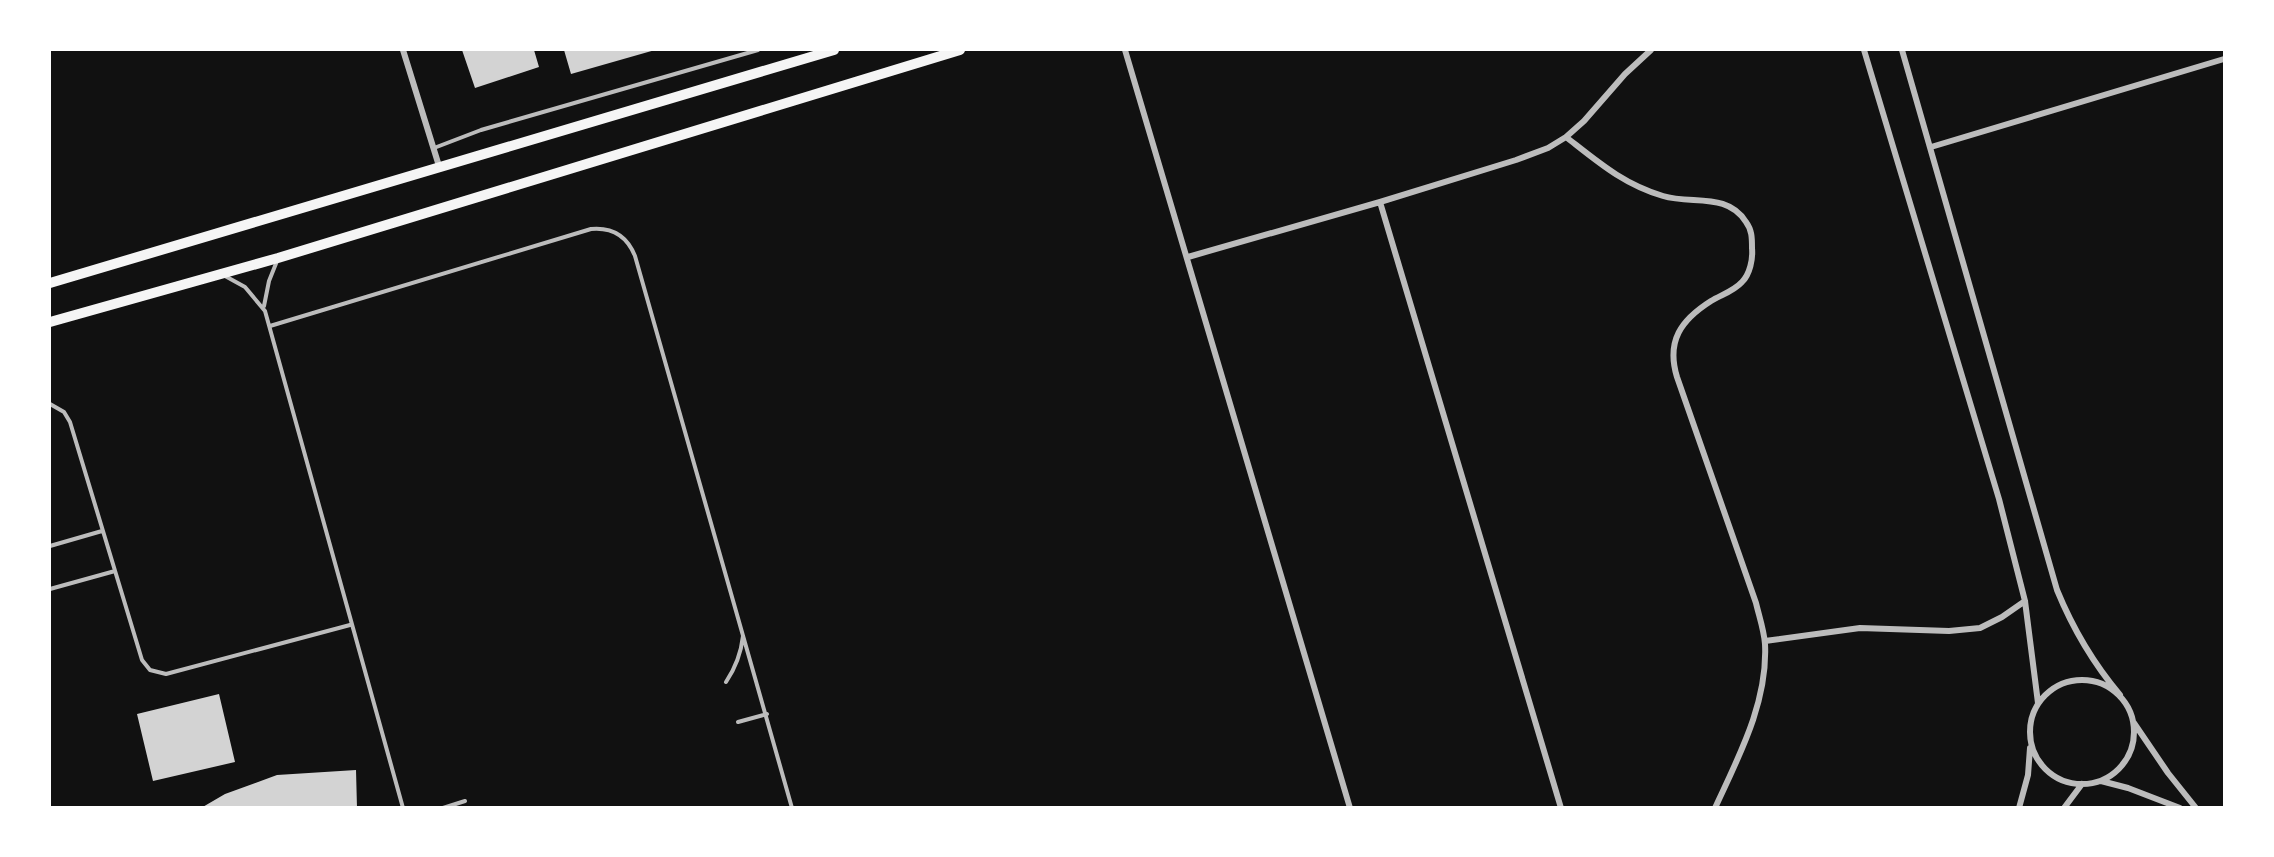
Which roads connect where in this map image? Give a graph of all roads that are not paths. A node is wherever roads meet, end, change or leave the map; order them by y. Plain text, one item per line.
1 (403, 50) edge
2 (758, 50) edge
3 (834, 50) edge
4 (960, 50) edge
5 (1125, 50) edge
6 (1651, 50) edge
7 (1864, 50) edge
8 (1902, 50) edge
9 (2224, 59) edge
10 (1566, 137) junction
11 (1931, 147) junction
12 (433, 148) junction
13 (439, 166) junction
14 (1380, 202) junction
15 (1188, 257) junction
16 (278, 258) junction
17 (221, 274) junction
18 (50, 282) edge
19 (263, 306) junction
20 (50, 322) edge
21 (270, 326) junction
22 (50, 404) edge
23 (102, 531) junction
24 (50, 546) edge
25 (115, 571) junction
26 (50, 589) edge
27 (2025, 601) junction
28 (351, 625) junction
29 (743, 632) junction
30 (1765, 641) junction
31 (726, 682) dead end
32 (2121, 695) junction
33 (2038, 703) junction
34 (767, 714) junction
35 (738, 722) dead end
36 (2134, 723) junction
37 (2030, 741) junction
38 (2101, 781) junction
39 (2082, 784) junction
40 (465, 801) dead end
41 (403, 807) edge
42 (443, 807) edge
43 (792, 807) edge
44 (1350, 807) edge
45 (1561, 807) edge
46 (1715, 807) edge
47 (2019, 807) edge
48 (2064, 807) edge
49 (2180, 807) edge
50 (2196, 807) edge

1 - 12 street
2 - 12 lane
3 - 13 main road
4 - 16 main road
5 - 15 street
6 - 10 street
7 - 27 street
8 - 11 street
9 - 11 street
10 - 14 street
10 - 30 street
11 - 32 street
12 - 13 street
13 - 18 main road
14 - 15 street
14 - 45 street
15 - 44 street
16 - 17 main road
16 - 19 lane
17 - 19 lane
17 - 20 main road
19 - 21 lane
21 - 28 lane
21 - 29 lane
22 - 23 lane
23 - 24 lane
23 - 25 lane
25 - 26 lane
25 - 28 lane
27 - 30 street
27 - 33 street
28 - 41 lane
29 - 31 lane
29 - 34 lane
30 - 46 street
32 - 33 street
32 - 36 street
33 - 37 street
34 - 35 lane
34 - 43 lane
36 - 38 street
36 - 50 street
37 - 39 street
37 - 47 street
38 - 39 street
38 - 49 street
39 - 48 street
40 - 42 lane

